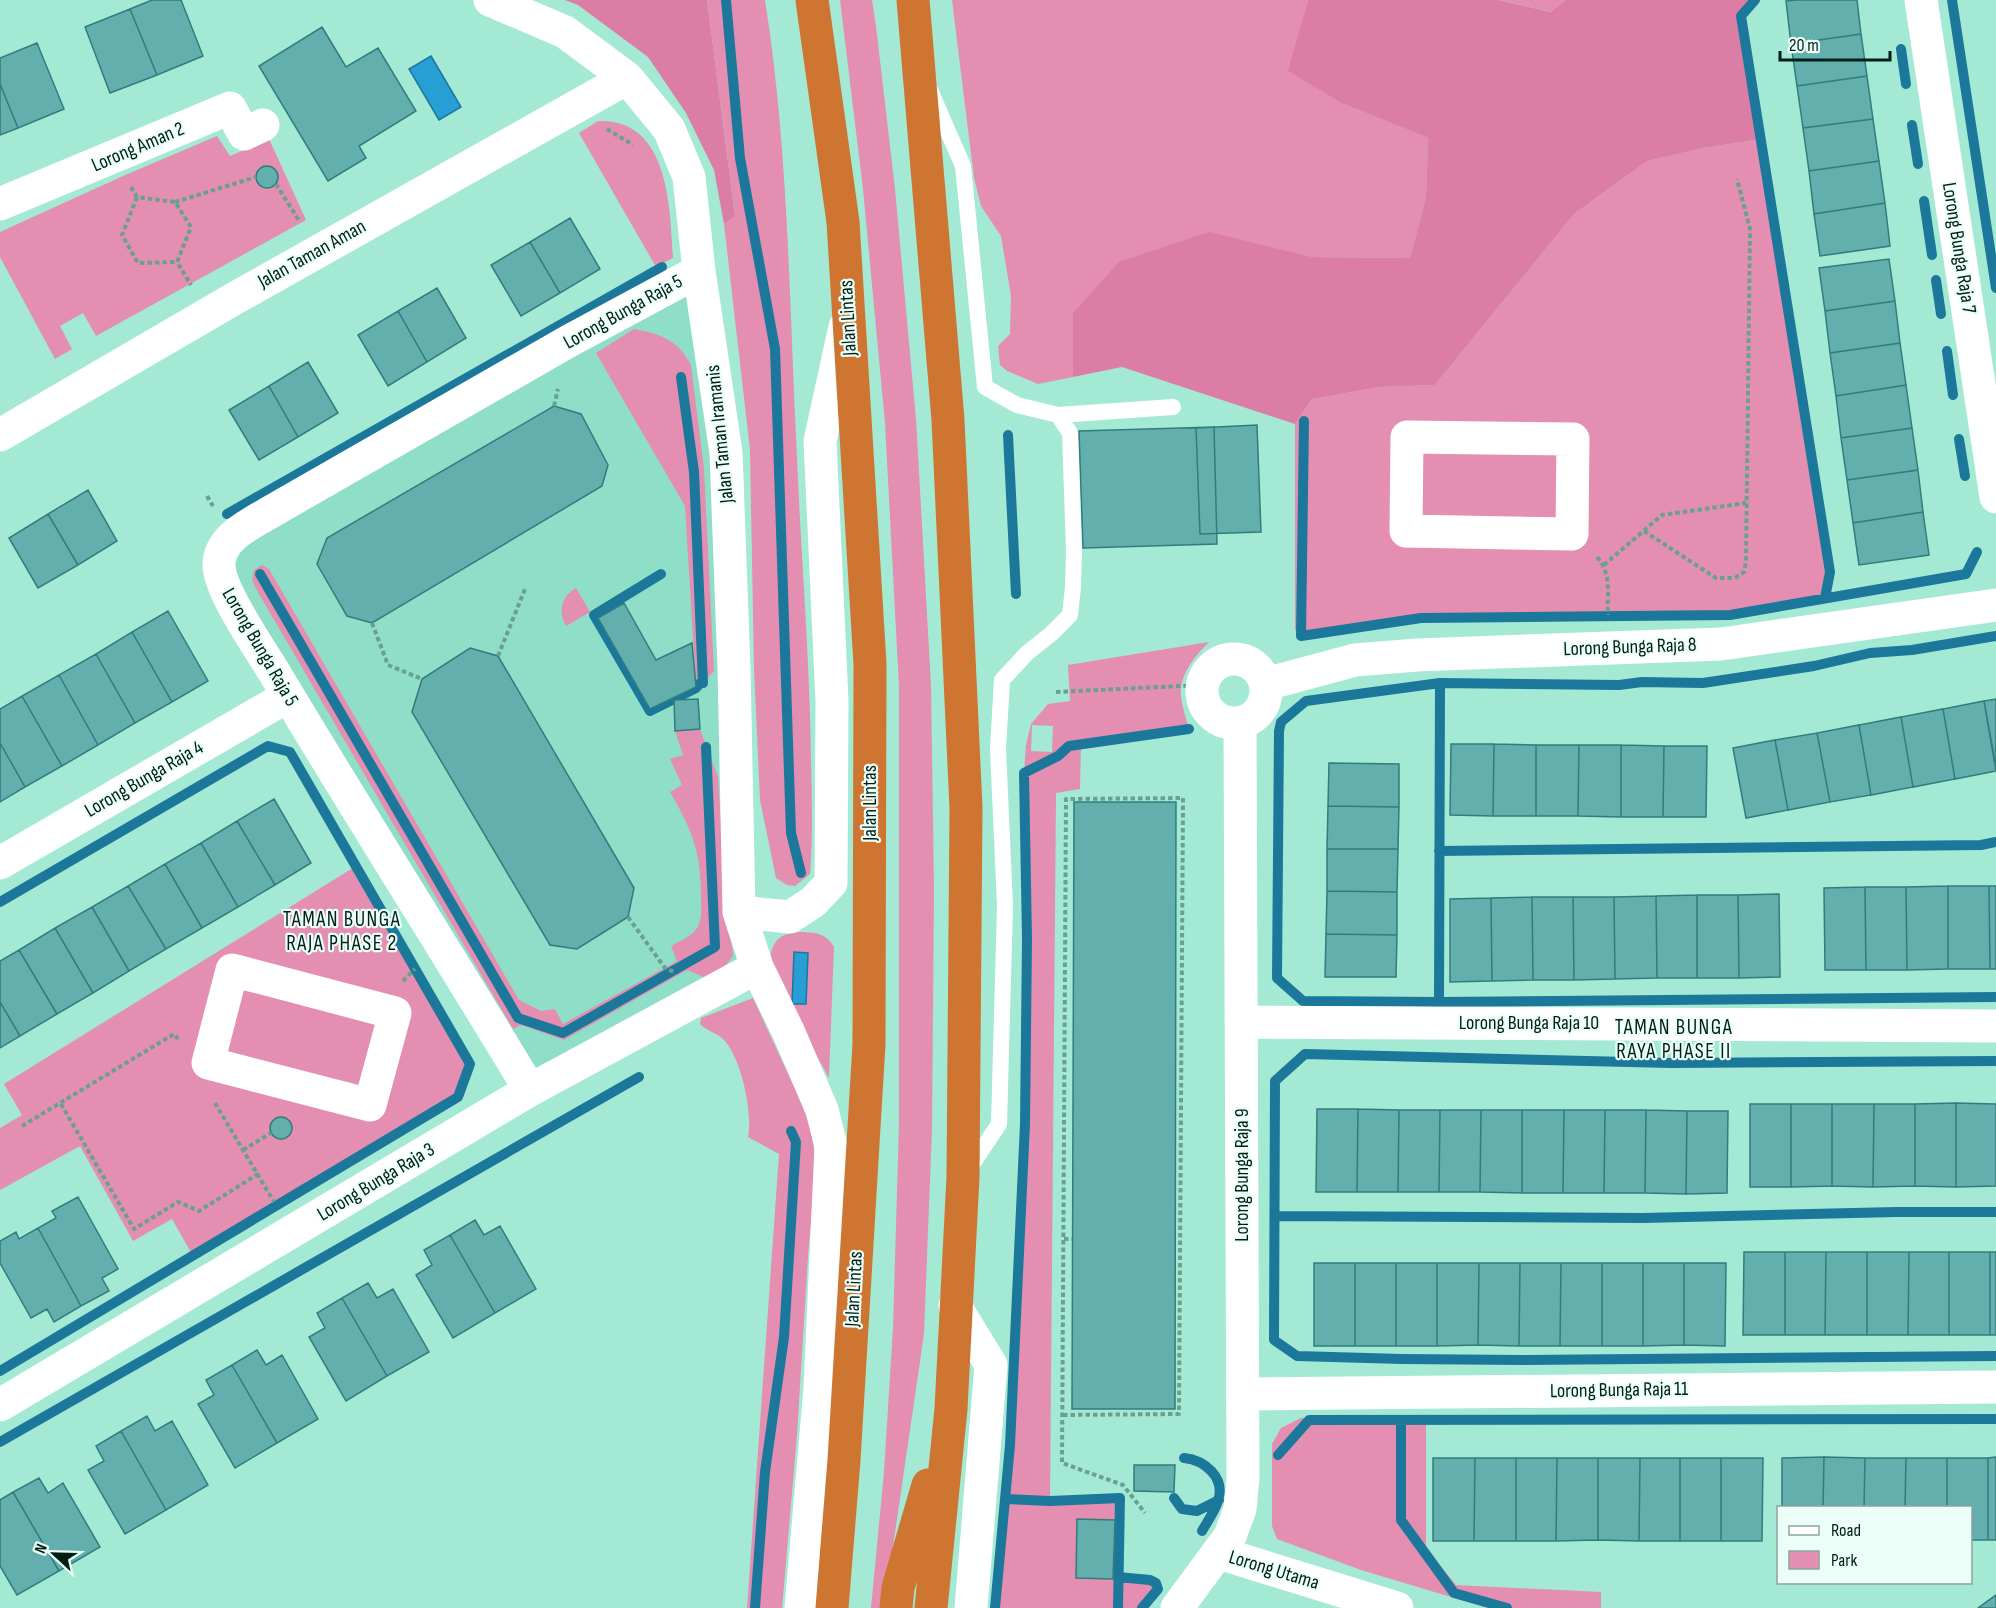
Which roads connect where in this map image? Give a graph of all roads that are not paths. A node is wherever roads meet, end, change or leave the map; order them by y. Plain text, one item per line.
1 (490, 0) edge
2 (812, 0) edge
3 (913, 0) edge
4 (1921, 0) edge
5 (920, 67) junction
6 (627, 78) junction
7 (263, 125) dead end
8 (0, 204) edge
9 (699, 271) junction
10 (848, 315) junction
11 (1173, 407) dead end
12 (1058, 416) junction
13 (0, 435) edge
14 (1996, 497) edge
15 (1572, 534) joint
16 (1996, 605) edge
17 (1266, 684) junction
18 (288, 696) junction
19 (1240, 723) junction
20 (0, 863) edge
21 (739, 912) junction
22 (757, 967) junction
23 (1241, 1022) junction
24 (1996, 1026) edge
25 (208, 1063) joint
26 (530, 1090) junction
27 (963, 1177) junction
28 (955, 1306) junction
29 (1996, 1387) edge
30 (1242, 1394) junction
31 (0, 1405) edge
32 (951, 1409) junction
33 (1219, 1553) junction
34 (801, 1608) edge
35 (832, 1608) edge
36 (896, 1608) edge
37 (931, 1608) edge
38 (971, 1608) edge
39 (1177, 1608) edge
40 (1397, 1608) edge

1 - 6 street, Jalan Taman Iramanis
2 - 10 highway, Jalan Lintas
3 - 5 highway
4 - 14 street, Lorong Bunga Raja 7
5 - 12 lane
5 - 27 highway
6 - 9 street, Jalan Taman Iramanis
6 - 13 street, Jalan Taman Aman
7 - 8 street, Lorong Aman 2
9 - 18 street, Lorong Bunga Raja 5
9 - 21 street, Jalan Taman Iramanis
10 - 21 street
10 - 35 highway, Jalan Lintas
11 - 12 lane
12 - 27 lane
15 - 15 street
16 - 17 street, Lorong Bunga Raja 8
17 - 19 street
17 - 19 street
18 - 20 street, Lorong Bunga Raja 4
18 - 26 street, Lorong Bunga Raja 5
19 - 23 street, Lorong Bunga Raja 9
21 - 22 street, Jalan Taman Iramanis
22 - 26 street, Lorong Bunga Raja 3
22 - 34 street, Jalan Taman Iramanis
23 - 24 street, Lorong Bunga Raja 10
23 - 30 street, Lorong Bunga Raja 9
25 - 25 street
26 - 31 street, Lorong Bunga Raja 3
27 - 28 highway
28 - 32 highway
28 - 38 street
29 - 30 street, Lorong Bunga Raja 11
30 - 33 street, Lorong Bunga Raja 9
32 - 36 highway
32 - 37 highway
33 - 39 street, Lorong Bunga Raja 9
33 - 40 street, Lorong Utama

